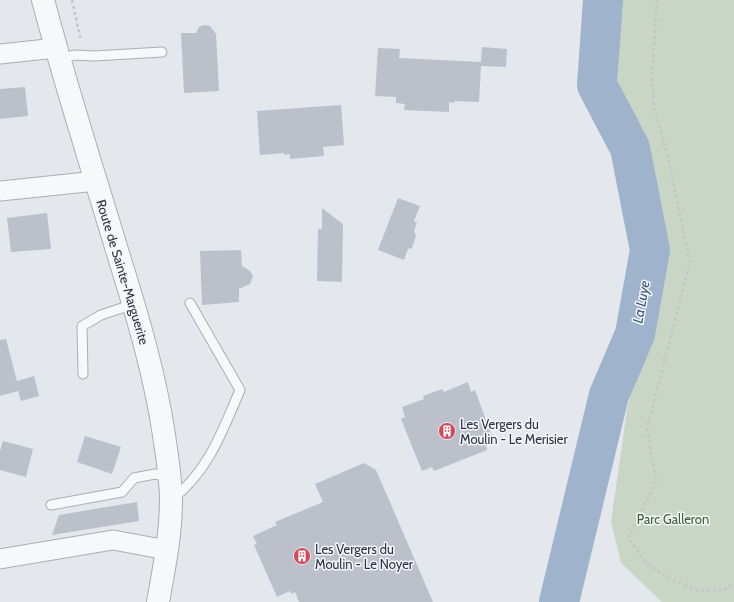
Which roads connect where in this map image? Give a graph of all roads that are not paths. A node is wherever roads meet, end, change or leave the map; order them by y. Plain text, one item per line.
1 (43, 0) edge
2 (162, 52) dead end
3 (0, 54) edge
4 (57, 54) junction
5 (96, 181) junction
6 (0, 190) edge
7 (190, 303) dead end
8 (134, 304) junction
9 (83, 374) dead end
10 (169, 477) junction
11 (171, 500) junction
12 (51, 505) dead end
13 (167, 550) junction
14 (0, 559) edge
15 (158, 602) edge

1 - 4 street, Route de Sainte-Marguerite
2 - 4 lane
3 - 4 street
4 - 5 street, Route de Sainte-Marguerite
5 - 6 street
5 - 8 street, Route de Sainte-Marguerite
7 - 11 lane
8 - 9 lane
8 - 10 street, Route de Sainte-Marguerite
10 - 11 street, Route de Sainte-Marguerite
10 - 12 lane
11 - 13 street, Route de Sainte-Marguerite
13 - 14 street
13 - 15 street, Route de Sainte-Marguerite

